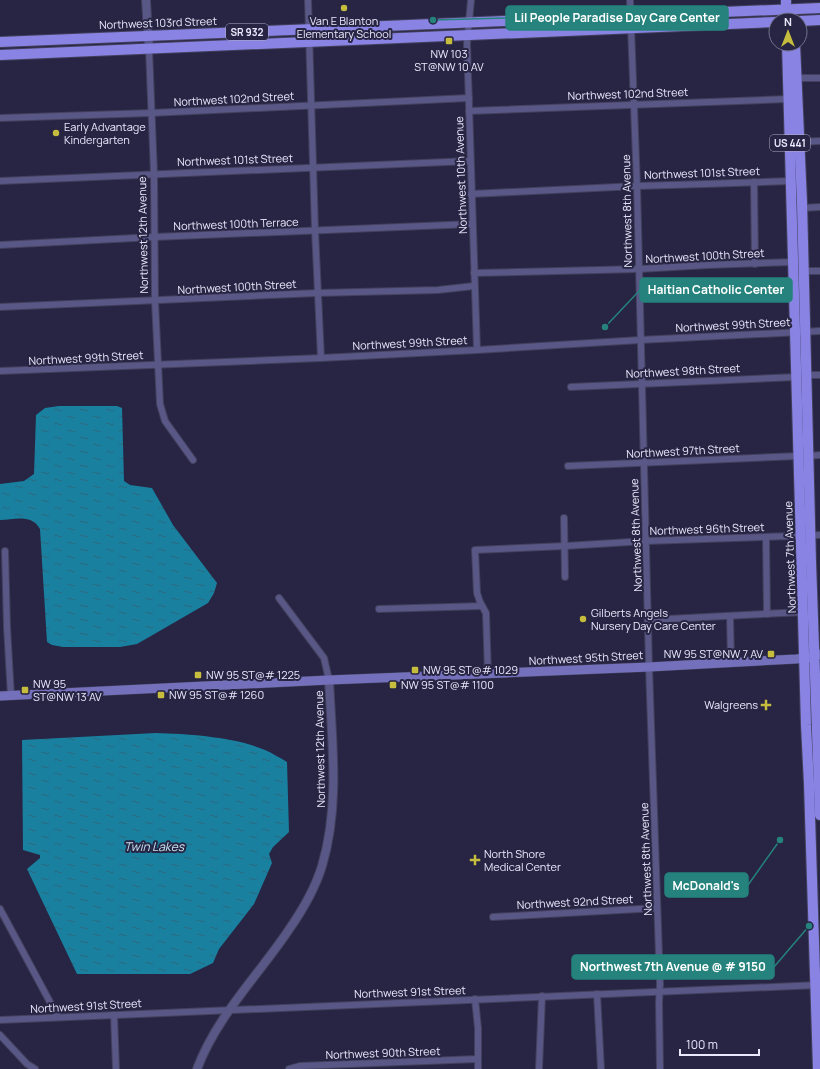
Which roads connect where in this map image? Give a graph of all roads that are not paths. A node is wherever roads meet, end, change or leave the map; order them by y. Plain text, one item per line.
1 (146, 0) edge
2 (308, 0) edge
3 (471, 0) edge
4 (630, 0) edge
5 (790, 5) edge
6 (820, 8) edge
7 (631, 16) junction
8 (820, 20) edge
9 (808, 21) edge
10 (468, 22) junction
11 (768, 22) edge
12 (632, 28) junction
13 (309, 29) junction
14 (467, 35) junction
15 (148, 36) junction
16 (309, 41) junction
17 (0, 42) edge
18 (149, 49) junction
19 (787, 52) edge
20 (795, 52) edge
21 (0, 54) edge
22 (796, 78) junction
23 (820, 78) edge
24 (468, 98) junction
25 (788, 99) junction
26 (634, 104) junction
27 (312, 105) junction
28 (469, 111) junction
29 (152, 113) junction
30 (0, 118) edge
31 (820, 141) edge
32 (799, 142) junction
33 (470, 161) junction
34 (313, 167) junction
35 (154, 174) junction
36 (791, 180) junction
37 (0, 181) edge
38 (754, 182) junction
39 (637, 186) junction
40 (471, 194) junction
41 (820, 207) edge
42 (802, 208) junction
43 (472, 224) junction
44 (802, 229) junction
45 (315, 230) junction
46 (154, 237) junction
47 (0, 246) edge
48 (755, 264) junction
49 (797, 268) junction
50 (639, 269) junction
51 (820, 271) edge
52 (474, 273) junction
53 (474, 286) junction
54 (317, 293) junction
55 (155, 302) junction
56 (0, 307) edge
57 (820, 331) edge
58 (800, 332) junction
59 (640, 340) junction
60 (477, 350) junction
61 (321, 358) junction
62 (158, 365) junction
63 (0, 372) edge
64 (820, 375) edge
65 (801, 376) junction
66 (641, 383) junction
67 (571, 387) dead end
68 (820, 455) edge
69 (804, 456) junction
70 (193, 460) dead end
71 (644, 463) junction
72 (568, 466) dead end
73 (564, 518) dead end
74 (810, 536) edge
75 (766, 537) junction
76 (646, 541) junction
77 (565, 546) junction
78 (5, 551) dead end
79 (3, 565) edge
80 (565, 577) dead end
81 (279, 598) dead end
82 (482, 606) junction
83 (379, 610) dead end
84 (803, 612) junction
85 (767, 614) junction
86 (730, 616) junction
87 (648, 620) junction
88 (7, 627) junction
89 (0, 628) edge
90 (815, 658) edge
91 (731, 662) junction
92 (649, 667) junction
93 (488, 674) junction
94 (329, 680) junction
95 (0, 696) edge
96 (11, 696) junction
97 (819, 738) edge
98 (808, 762) junction
99 (820, 806) edge
100 (820, 815) edge
101 (810, 831) junction
102 (820, 860) edge
103 (657, 908) junction
104 (0, 909) edge
105 (493, 917) dead end
106 (817, 985) edge
107 (660, 992) junction
108 (597, 994) junction
109 (542, 996) junction
110 (475, 999) junction
111 (229, 1009) junction
112 (114, 1015) junction
113 (58, 1017) junction
114 (0, 1020) edge
115 (0, 1035) edge
116 (478, 1059) junction
117 (35, 1069) edge
118 (116, 1069) edge
119 (197, 1069) edge
120 (289, 1069) edge
121 (478, 1069) edge
122 (539, 1069) edge
123 (601, 1069) edge
124 (660, 1069) edge
125 (818, 1069) edge

1 - 15 street, Northwest 12th Avenue
2 - 13 street
3 - 10 street, Northwest 10th Avenue
4 - 7 street, Northwest 8th Avenue
5 - 6 main road, Northwest 103rd Street / SR 932
5 - 7 main road, Northwest 103rd Street / SR 932
7 - 10 main road, Northwest 103rd Street / SR 932
7 - 12 street, Northwest 8th Avenue
8 - 9 main road
10 - 13 main road, Northwest 103rd Street / SR 932
10 - 14 street, Northwest 10th Avenue
11 - 12 main road, SR 932
12 - 14 main road, SR 932
12 - 26 street, Northwest 8th Avenue
13 - 15 main road, Northwest 103rd Street / SR 932
13 - 16 street
14 - 16 main road, SR 932
14 - 24 street, Northwest 10th Avenue
15 - 17 main road, Northwest 103rd Street / SR 932
15 - 18 street, Northwest 12th Avenue
16 - 18 main road, SR 932
16 - 27 street
18 - 21 main road, SR 932
18 - 29 street, Northwest 12th Avenue
19 - 25 main road, Northwest 7th Avenue / US 441
20 - 22 main road, Northwest 7th Avenue / US 441
22 - 23 street
22 - 32 main road, Northwest 7th Avenue / US 441
24 - 27 street, Northwest 102nd Street
24 - 28 street, Northwest 10th Avenue
25 - 26 street, Northwest 102nd Street
25 - 32 main road
25 - 36 main road, Northwest 7th Avenue / US 441
26 - 28 street, Northwest 102nd Street
26 - 39 street, Northwest 8th Avenue
27 - 29 street, Northwest 102nd Street
27 - 34 street
28 - 33 street, Northwest 10th Avenue
29 - 30 street, Northwest 102nd Street
29 - 35 street, Northwest 12th Avenue
31 - 32 street
32 - 42 main road, Northwest 7th Avenue / US 441
33 - 34 street, Northwest 101st Street
33 - 40 street, Northwest 10th Avenue
34 - 35 street, Northwest 101st Street
34 - 45 street
35 - 37 street, Northwest 101st Street
35 - 46 street, Northwest 12th Avenue
36 - 38 street, Northwest 101st Street
36 - 44 main road
36 - 49 main road, Northwest 7th Avenue / US 441
38 - 39 street, Northwest 101st Street
38 - 48 street
39 - 40 street, Northwest 101st Street
39 - 50 street, Northwest 8th Avenue
40 - 43 street, Northwest 10th Avenue
41 - 42 street
42 - 44 main road, Northwest 7th Avenue / US 441
43 - 45 street, Northwest 100th Terrace
43 - 52 street, Northwest 10th Avenue
44 - 49 main road, Northwest 7th Avenue / US 441
45 - 46 street, Northwest 100th Terrace
45 - 54 street
46 - 47 street, Northwest 100th Terrace
46 - 55 street, Northwest 12th Avenue
48 - 49 street, Northwest 100th Street
48 - 50 street, Northwest 100th Street
49 - 51 street, Northwest 100th Street
49 - 58 main road, Northwest 7th Avenue / US 441
50 - 52 street, Northwest 100th Street
50 - 59 street, Northwest 8th Avenue
52 - 53 street, Northwest 10th Avenue
53 - 54 street, Northwest 100th Street
53 - 60 street, Northwest 10th Avenue
54 - 55 street, Northwest 100th Street
54 - 61 street
55 - 56 street, Northwest 100th Street
55 - 62 street, Northwest 12th Avenue
57 - 58 street, Northwest 99th Street
58 - 59 street, Northwest 99th Street
58 - 65 main road, Northwest 7th Avenue / US 441
59 - 60 street, Northwest 99th Street
59 - 66 street, Northwest 8th Avenue
60 - 61 street, Northwest 99th Street
61 - 62 street, Northwest 99th Street
62 - 63 street, Northwest 99th Street
62 - 70 street, Northwest 12th Avenue
64 - 65 street, Northwest 98th Street
65 - 66 street, Northwest 98th Street
65 - 69 main road, Northwest 7th Avenue / US 441
66 - 67 street, Northwest 98th Street
66 - 71 street, Northwest 8th Avenue
68 - 69 street, Northwest 97th Street
69 - 71 street, Northwest 97th Street
69 - 74 main road, Northwest 7th Avenue / US 441
69 - 74 main road, Northwest 7th Avenue / US 441
71 - 72 street, Northwest 97th Street
71 - 76 street, Northwest 8th Avenue
73 - 77 street
74 - 75 street, Northwest 96th Street
74 - 84 main road, Northwest 7th Avenue / US 441
74 - 90 main road, Northwest 7th Avenue / US 441
75 - 76 street, Northwest 96th Street
75 - 85 street
76 - 77 street, Northwest 96th Street
76 - 87 street, Northwest 8th Avenue
77 - 80 street
77 - 82 street, Northwest 96th Street
78 - 79 street
79 - 88 street
81 - 94 street, Northwest 12th Avenue
82 - 83 street
82 - 93 street
84 - 85 street
84 - 90 main road, Northwest 7th Avenue / US 441
85 - 86 street
86 - 87 street
86 - 91 street
87 - 92 street, Northwest 8th Avenue
88 - 89 street
88 - 96 street
90 - 91 main road, Northwest 95th Street
90 - 97 main road, Northwest 7th Avenue / US 441
90 - 98 main road, Northwest 7th Avenue / US 441
91 - 92 main road, Northwest 95th Street
92 - 93 main road, Northwest 95th Street
92 - 103 street, Northwest 8th Avenue
93 - 94 main road, Northwest 95th Street
94 - 96 main road, Northwest 95th Street
94 - 111 street, Northwest 12th Avenue
95 - 96 main road, Northwest 95th Street
97 - 99 main road, Northwest 7th Avenue / US 441
98 - 99 main road
98 - 101 main road, Northwest 7th Avenue / US 441
99 - 100 main road, Northwest 7th Avenue / US 441
101 - 102 main road
101 - 106 main road, Northwest 7th Avenue / US 441
103 - 105 street, Northwest 92nd Street
103 - 107 street, Northwest 8th Avenue
104 - 113 street
106 - 107 street, Northwest 91st Street
106 - 125 main road, Northwest 7th Avenue / US 441
107 - 108 street, Northwest 91st Street
107 - 124 street, Northwest 8th Avenue
108 - 109 street, Northwest 91st Street
108 - 123 street
109 - 110 street, Northwest 91st Street
109 - 122 street
110 - 111 street, Northwest 91st Street
110 - 116 street
111 - 112 street, Northwest 91st Street
111 - 119 street, Northwest 12th Avenue
112 - 113 street, Northwest 91st Street
112 - 118 street
113 - 114 street, Northwest 91st Street
115 - 117 street
116 - 120 street, Northwest 90th Street
116 - 121 street

